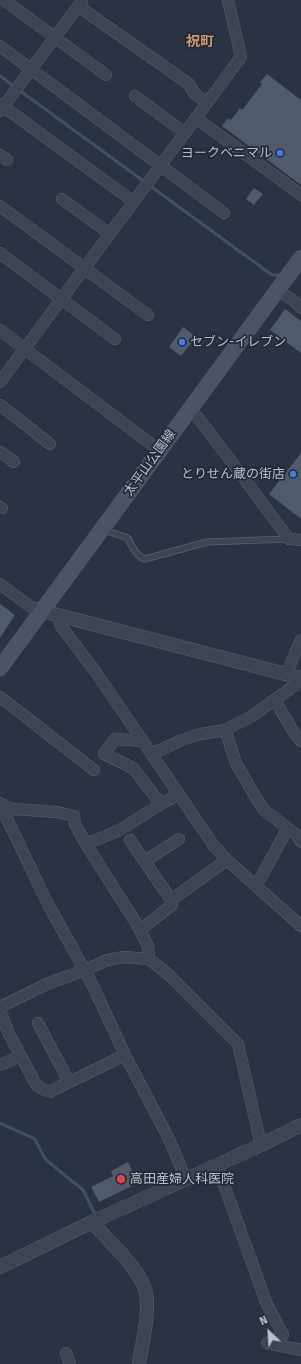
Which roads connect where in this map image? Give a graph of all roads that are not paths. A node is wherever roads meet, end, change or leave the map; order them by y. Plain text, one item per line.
1 (4, 0) edge
2 (228, 0) edge
3 (81, 3) edge
4 (55, 37) junction
5 (0, 46) edge
6 (32, 69) junction
7 (106, 75) dead end
8 (135, 96) dead end
9 (207, 103) junction
10 (1, 107) edge
11 (196, 118) junction
12 (185, 133) junction
13 (162, 166) junction
14 (301, 195) edge
15 (62, 199) dead end
16 (134, 202) junction
17 (0, 206) edge
18 (224, 213) dead end
19 (110, 234) junction
20 (0, 253) edge
21 (301, 258) edge
22 (84, 269) junction
23 (277, 290) junction
24 (62, 300) junction
25 (301, 308) edge
26 (148, 315) dead end
27 (0, 330) edge
28 (115, 339) dead end
29 (25, 349) junction
30 (0, 382) edge
31 (0, 405) edge
32 (190, 408) junction
33 (50, 444) dead end
34 (159, 450) junction
35 (0, 452) edge
36 (14, 462) dead end
37 (101, 530) junction
38 (289, 539) junction
39 (301, 540) edge
40 (0, 584) edge
41 (42, 611) junction
42 (57, 614) junction
43 (301, 640) edge
44 (0, 668) edge
45 (286, 674) junction
46 (301, 678) edge
47 (301, 681) edge
48 (0, 697) edge
49 (274, 700) junction
50 (226, 730) junction
51 (142, 741) junction
52 (301, 741) edge
53 (151, 754) junction
54 (94, 770) dead end
55 (178, 796) junction
56 (161, 804) junction
57 (0, 806) edge
58 (288, 828) junction
59 (179, 839) dead end
60 (130, 840) dead end
61 (301, 842) edge
62 (86, 844) junction
63 (227, 860) junction
64 (145, 861) junction
65 (256, 886) junction
66 (171, 900) junction
67 (301, 926) edge
68 (140, 930) junction
69 (149, 959) junction
70 (85, 970) junction
71 (0, 1007) edge
72 (0, 1011) edge
73 (38, 1023) dead end
74 (125, 1055) junction
75 (21, 1056) junction
76 (0, 1065) edge
77 (69, 1082) junction
78 (301, 1125) edge
79 (261, 1145) junction
80 (217, 1165) junction
81 (186, 1179) junction
82 (92, 1222) junction
83 (0, 1267) edge
84 (301, 1350) edge
85 (66, 1352) dead end
86 (70, 1364) edge
87 (139, 1364) edge

1 - 4 street
2 - 9 street
3 - 4 street
3 - 9 street
4 - 6 street
4 - 7 street
5 - 6 street
6 - 10 street
6 - 13 street
8 - 12 street
9 - 11 street
10 - 16 street
11 - 12 street
11 - 14 street
12 - 13 street
13 - 16 street
13 - 18 street
15 - 19 street
16 - 19 street
17 - 22 street
19 - 22 street
20 - 24 street
21 - 23 main road, 太平山公園線
22 - 24 street
22 - 26 street
23 - 25 street
23 - 32 main road, 太平山公園線
24 - 28 street
24 - 29 street
27 - 29 street
29 - 30 street
29 - 34 street
31 - 33 street
32 - 34 main road, 太平山公園線
32 - 38 street
34 - 37 main road, 太平山公園線
35 - 36 street
37 - 38 lane
37 - 41 main road, 太平山公園線
38 - 39 street
40 - 41 street
41 - 42 street
41 - 44 main road, 太平山公園線
42 - 45 street
42 - 51 street
43 - 45 street
45 - 46 street
47 - 49 street
48 - 54 street
49 - 50 street
49 - 52 street
50 - 53 street
50 - 58 street
51 - 53 street
51 - 56 street
53 - 55 street
55 - 56 street
55 - 63 street
56 - 62 street
57 - 62 street
57 - 70 street
58 - 61 street
58 - 65 street
59 - 64 street
60 - 64 street
62 - 68 street
63 - 65 street
63 - 66 street
64 - 66 street
65 - 67 street
66 - 68 street
68 - 69 street
69 - 70 street
69 - 79 street
70 - 71 street
70 - 74 street
72 - 75 street
73 - 77 street
74 - 77 street
74 - 81 street
75 - 76 street
75 - 77 street
78 - 79 street
79 - 80 street
80 - 81 street
80 - 84 street
81 - 82 street
82 - 83 street
82 - 87 street
85 - 86 street

